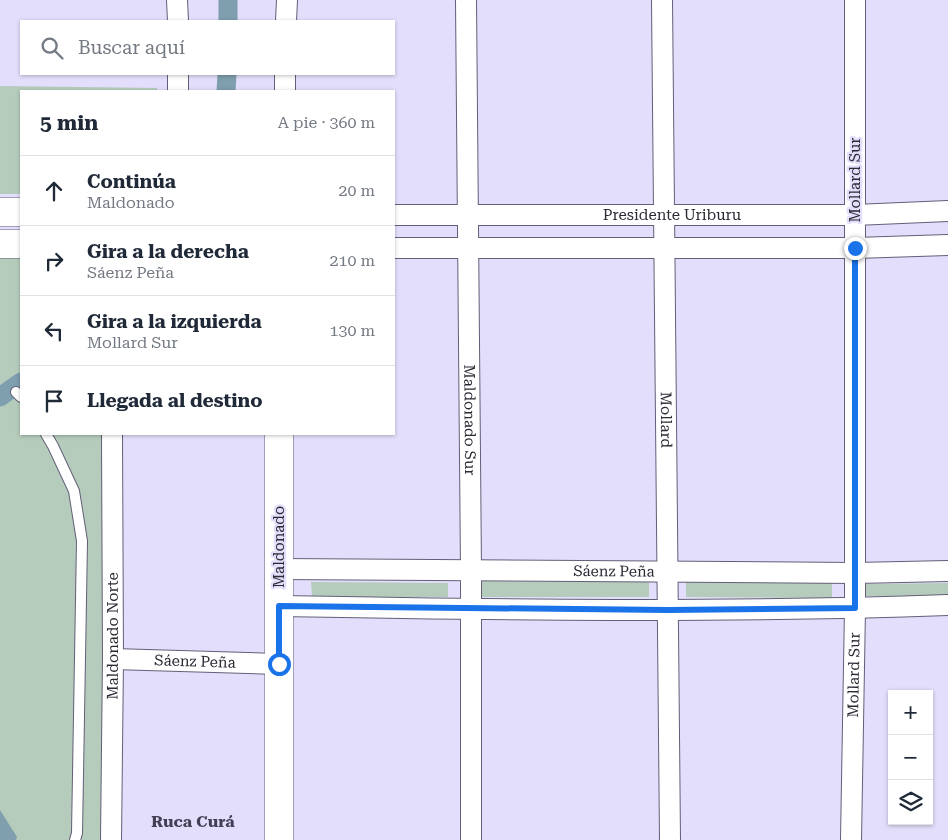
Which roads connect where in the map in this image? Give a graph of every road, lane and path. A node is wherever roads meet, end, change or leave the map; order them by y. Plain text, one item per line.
1 (178, 0) edge
2 (287, 0) edge
3 (466, 0) edge
4 (662, 0) edge
5 (855, 0) edge
6 (178, 20) edge
7 (286, 20) edge
8 (178, 75) edge
9 (285, 75) edge
10 (178, 90) edge
11 (285, 90) edge
12 (948, 211) edge
13 (0, 212) edge
14 (20, 212) edge
15 (395, 215) edge
16 (664, 215) junction
17 (855, 215) junction
18 (468, 216) junction
19 (0, 244) edge
20 (20, 244) edge
21 (948, 245) edge
22 (395, 248) edge
23 (664, 248) junction
24 (855, 248) junction
25 (468, 249) junction
26 (47, 435) edge
27 (112, 435) edge
28 (279, 435) edge
29 (279, 569) junction
30 (470, 571) junction
31 (948, 571) edge
32 (668, 572) junction
33 (855, 573) junction
34 (948, 605) edge
35 (279, 606) junction
36 (855, 608) junction
37 (470, 609) junction
38 (668, 610) junction
39 (113, 659) junction
40 (279, 664) junction
41 (74, 840) edge
42 (111, 840) edge
43 (278, 840) edge
44 (471, 840) edge
45 (670, 840) edge
46 (851, 840) edge

1 - 6 street
2 - 7 street
3 - 18 street, Maldonado Sur
4 - 16 street, Mollard
5 - 17 street, Mollard Sur
8 - 10 street
9 - 11 street
12 - 17 street, Presidente Uriburu
13 - 14 street
15 - 18 street, Presidente Uriburu
16 - 17 street, Presidente Uriburu
16 - 18 street, Presidente Uriburu
16 - 23 street, Mollard
17 - 24 street, Mollard Sur
18 - 25 street, Maldonado Sur
19 - 20 street
21 - 24 street
22 - 25 street
23 - 24 street
23 - 25 street
23 - 32 street, Mollard
24 - 33 street, Mollard Sur
25 - 30 street, Maldonado Sur
26 - 41 lane
27 - 39 street, Maldonado Norte
28 - 29 street, Maldonado
29 - 30 street, Sáenz Peña
29 - 35 street, Maldonado
30 - 32 street, Sáenz Peña
30 - 37 street, Maldonado Sur
31 - 33 street, Sáenz Peña
32 - 33 street, Sáenz Peña
32 - 38 street, Mollard
33 - 36 street, Mollard Sur
34 - 36 street
35 - 37 street
35 - 40 street, Maldonado
36 - 38 street
36 - 46 street, Mollard Sur
37 - 38 street
37 - 44 street, Maldonado Sur
38 - 45 street, Mollard
39 - 40 street, Sáenz Peña
39 - 42 street, Maldonado Norte
40 - 43 street, Maldonado

